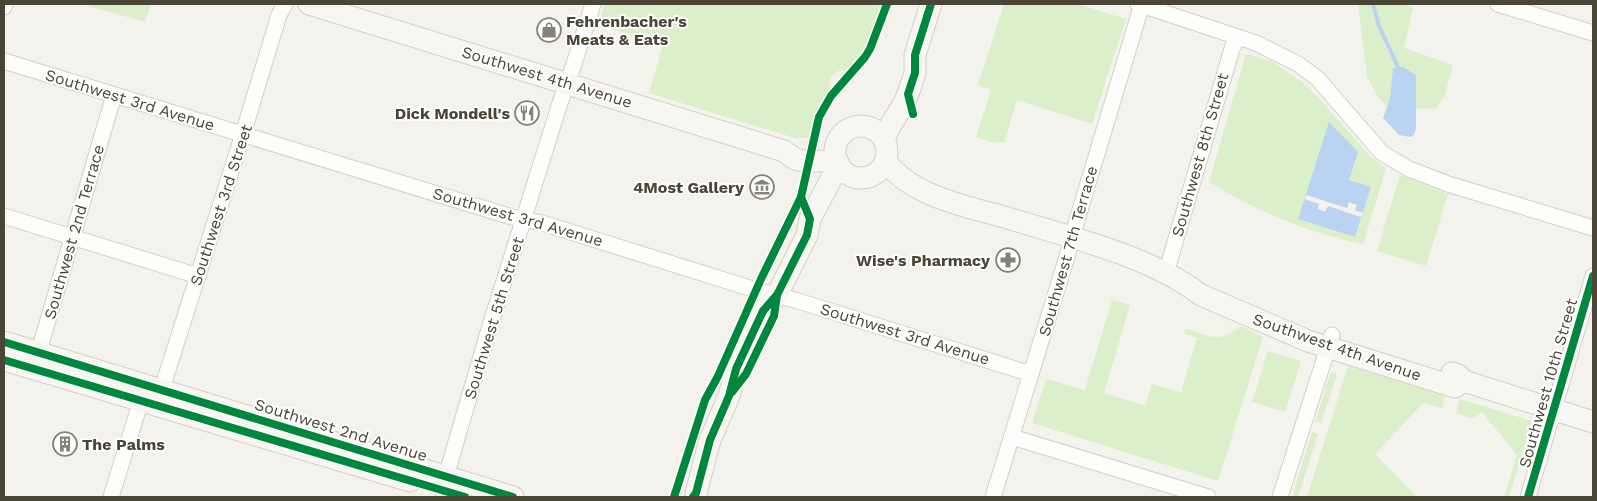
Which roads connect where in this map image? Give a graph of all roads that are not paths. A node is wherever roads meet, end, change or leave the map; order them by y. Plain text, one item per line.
1 (285, 4) edge
2 (309, 4) edge
3 (593, 4) edge
4 (931, 4) edge
5 (1140, 4) edge
6 (1498, 4) edge
7 (1593, 33) edge
8 (1237, 37) junction
9 (915, 55) junction
10 (4, 62) edge
11 (568, 84) junction
12 (114, 95) junction
13 (865, 126) junction
14 (243, 134) junction
15 (885, 151) junction
16 (837, 156) junction
17 (864, 177) junction
18 (925, 193) junction
19 (4, 216) edge
20 (524, 220) junction
21 (1593, 228) edge
22 (807, 235) junction
23 (72, 237) junction
24 (1072, 238) junction
25 (1166, 273) junction
26 (198, 276) junction
27 (1593, 276) edge
28 (777, 295) junction
29 (1587, 326) edge
30 (1330, 341) junction
31 (4, 342) edge
32 (4, 360) edge
33 (36, 361) junction
34 (1031, 374) junction
35 (151, 396) junction
36 (1554, 410) junction
37 (1593, 422) edge
38 (1012, 436) junction
39 (444, 484) junction
40 (695, 496) edge
41 (111, 497) edge
42 (465, 497) edge
43 (513, 497) edge
44 (993, 497) edge
45 (1208, 497) edge
46 (1280, 497) edge
47 (1528, 497) edge

1 - 14 street, Southwest 3rd Street
2 - 11 street, Southwest 4th Avenue
3 - 11 street, Southwest 5th Street
4 - 9 street
5 - 8 street
5 - 24 street, Southwest 7th Terrace
6 - 7 street
8 - 21 street
8 - 25 street, Southwest 8th Street
9 - 13 street
9 - 15 street
10 - 12 street, Southwest 3rd Avenue
11 - 16 street, Southwest 4th Avenue
11 - 20 street, Southwest 5th Street
12 - 14 street, Southwest 3rd Avenue
12 - 23 street, Southwest 2nd Terrace
13 - 15 street
13 - 16 street
14 - 20 street, Southwest 3rd Avenue
14 - 26 street, Southwest 3rd Street
15 - 17 street
15 - 18 street, Southwest 4th Avenue
16 - 17 street
16 - 22 street
17 - 18 street, Southwest 4th Avenue
17 - 22 street
18 - 24 street, Southwest 4th Avenue
19 - 23 street
20 - 28 street, Southwest 3rd Avenue
20 - 39 street, Southwest 5th Street
22 - 28 street
23 - 26 street
23 - 33 street, Southwest 2nd Terrace
24 - 25 street, Southwest 4th Avenue
24 - 34 street, Southwest 7th Terrace
25 - 30 street, Southwest 4th Avenue
26 - 35 street, Southwest 3rd Street
27 - 29 street, Southwest 10th Street
28 - 34 street, Southwest 3rd Avenue
28 - 40 street
29 - 36 street, Southwest 10th Street
30 - 36 street, Southwest 4th Avenue
30 - 46 street
31 - 33 street
32 - 33 street
33 - 35 street, Southwest 2nd Avenue
34 - 38 street, Southwest 7th Terrace
35 - 39 street, Southwest 2nd Avenue
35 - 41 street, Southwest 3rd Street
36 - 37 street, Southwest 4th Avenue
36 - 47 street, Southwest 10th Street
38 - 44 street, Southwest 7th Terrace
38 - 45 street
39 - 42 street, Southwest 2nd Avenue
39 - 43 street, Southwest 2nd Avenue

